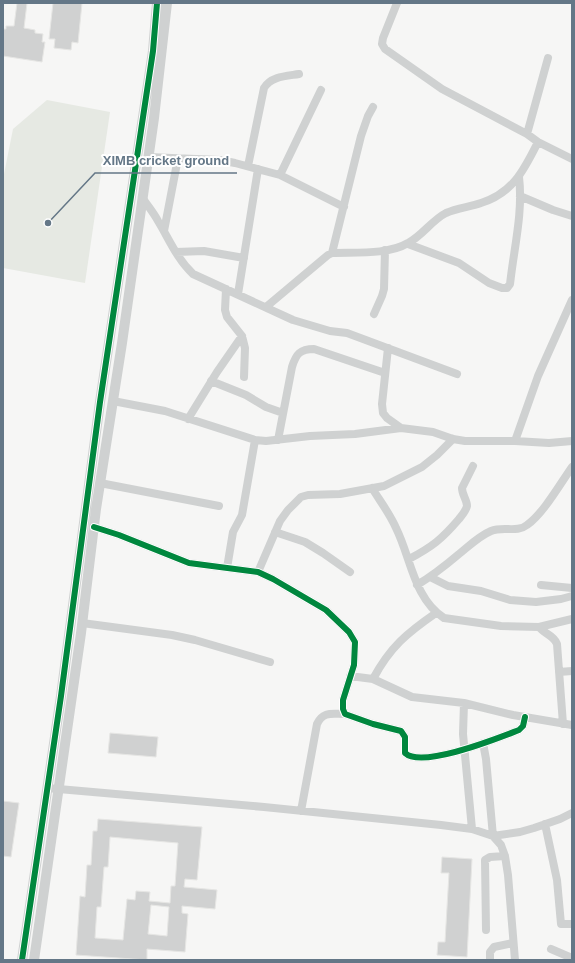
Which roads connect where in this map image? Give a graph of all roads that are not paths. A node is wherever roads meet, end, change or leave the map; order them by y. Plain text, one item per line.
1 (157, 3) edge
2 (167, 3) edge
3 (397, 3) edge
4 (548, 58) dead end
5 (299, 74) dead end
6 (321, 90) dead end
7 (373, 107) dead end
8 (526, 134) junction
9 (538, 142) junction
10 (148, 157) junction
11 (178, 158) junction
12 (572, 159) edge
13 (248, 166) junction
14 (258, 169) junction
15 (280, 175) junction
16 (519, 177) junction
17 (520, 196) junction
18 (142, 197) junction
19 (344, 207) junction
20 (572, 216) edge
21 (164, 231) junction
22 (408, 244) junction
23 (385, 250) junction
24 (176, 252) junction
25 (332, 253) junction
26 (244, 258) junction
27 (226, 288) junction
28 (238, 294) junction
29 (572, 300) edge
30 (266, 308) junction
31 (374, 314) dead end
32 (242, 336) junction
33 (388, 348) junction
34 (385, 373) junction
35 (457, 374) dead end
36 (244, 377) dead end
37 (211, 381) junction
38 (113, 401) junction
39 (283, 414) junction
40 (188, 419) junction
41 (401, 428) junction
42 (453, 439) junction
43 (255, 440) junction
44 (278, 440) junction
45 (515, 441) junction
46 (572, 441) edge
47 (474, 466) dead end
48 (572, 467) edge
49 (100, 484) junction
50 (372, 488) junction
51 (219, 506) dead end
52 (94, 527) junction
53 (275, 532) junction
54 (409, 560) junction
55 (228, 568) junction
56 (258, 572) junction
57 (350, 572) dead end
58 (430, 577) junction
59 (417, 585) junction
60 (541, 585) dead end
61 (572, 588) edge
62 (572, 596) edge
63 (436, 613) junction
64 (572, 619) edge
65 (82, 623) junction
66 (539, 627) junction
67 (270, 662) dead end
68 (572, 671) edge
69 (560, 672) junction
70 (350, 676) junction
71 (373, 679) junction
72 (464, 703) junction
73 (345, 714) junction
74 (525, 717) junction
75 (563, 724) junction
76 (572, 725) edge
77 (483, 743) junction
78 (465, 750) junction
79 (47, 788) junction
80 (58, 789) junction
81 (301, 811) junction
82 (572, 813) edge
83 (545, 824) junction
84 (472, 829) junction
85 (493, 836) junction
86 (505, 856) junction
87 (572, 924) edge
88 (486, 930) dead end
89 (513, 943) junction
90 (551, 949) dead end
91 (572, 958) edge
92 (22, 960) edge
93 (34, 960) edge
94 (490, 960) edge
95 (515, 960) edge

1 - 79 street
2 - 10 street
3 - 8 street
4 - 8 street
5 - 13 street
6 - 15 street
7 - 19 street
8 - 9 street
9 - 12 street
9 - 16 street
10 - 11 street
10 - 18 street
11 - 13 street
11 - 21 street
13 - 14 street
14 - 15 street
14 - 26 street
15 - 19 street
16 - 17 street
16 - 22 street
17 - 20 street
17 - 22 street
18 - 21 street
18 - 38 street
19 - 25 street
21 - 24 street
22 - 23 street
23 - 25 street
23 - 31 street
24 - 26 street
24 - 27 street
25 - 30 street
26 - 28 street
27 - 28 street
27 - 32 street
28 - 30 street
29 - 45 street
30 - 33 street
32 - 36 street
32 - 37 street
33 - 34 street
33 - 35 street
34 - 39 street
34 - 41 street
37 - 39 street
37 - 40 street
38 - 40 street
38 - 49 street
39 - 44 street
40 - 43 street
41 - 42 street
41 - 44 street
42 - 45 street
42 - 50 street
43 - 44 street
43 - 55 street
45 - 46 street
47 - 54 street
48 - 58 street
49 - 51 street
49 - 52 street
50 - 53 street
50 - 54 street
52 - 55 street
52 - 65 street
53 - 56 street
53 - 57 street
54 - 59 street
55 - 56 street
56 - 70 street
58 - 59 street
58 - 62 street
59 - 63 street
60 - 61 street
63 - 66 street
63 - 71 street
64 - 66 street
65 - 67 street
65 - 80 street
66 - 69 street
68 - 69 street
69 - 75 street
70 - 71 street
70 - 73 street
71 - 72 street
72 - 74 street
72 - 78 street
73 - 78 street
73 - 81 street
74 - 75 street
74 - 77 street
75 - 76 street
77 - 78 street
77 - 85 street
78 - 84 street
79 - 80 street
79 - 92 street
80 - 81 street
80 - 93 street
81 - 84 street
82 - 83 street
83 - 85 street
83 - 87 street
84 - 85 street
85 - 86 street
86 - 88 street
86 - 89 street
89 - 94 street
89 - 95 street
90 - 91 street

